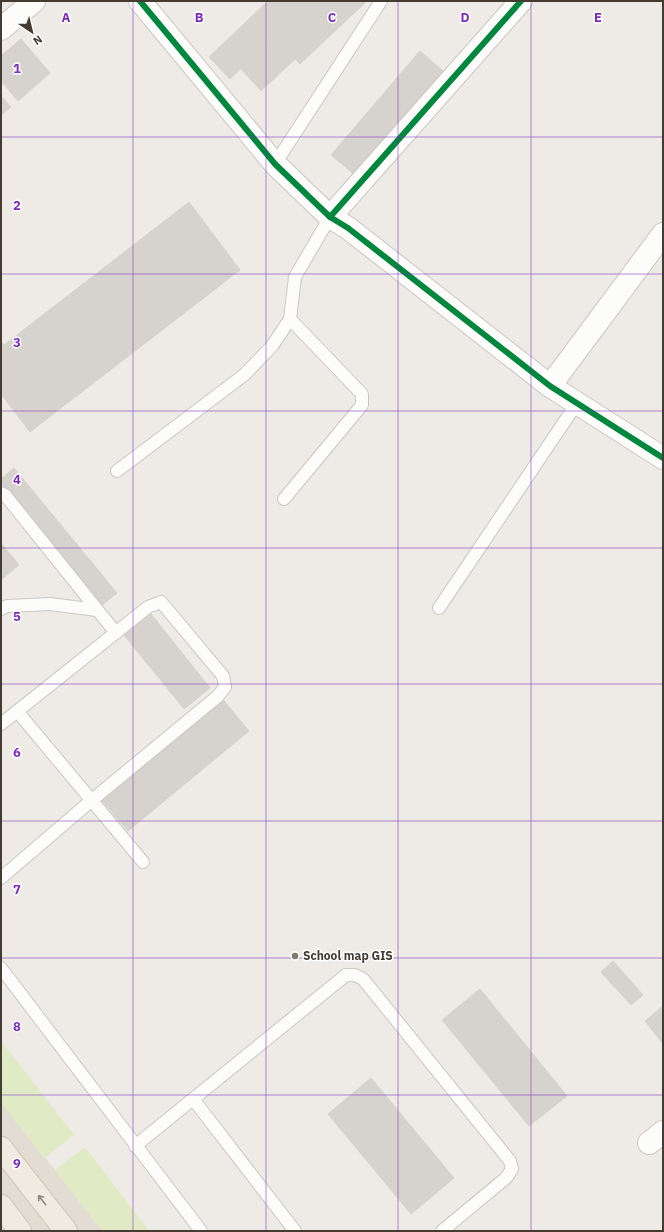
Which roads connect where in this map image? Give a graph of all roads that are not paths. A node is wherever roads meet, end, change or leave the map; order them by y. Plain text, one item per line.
1 (34, 1) edge
2 (140, 1) edge
3 (381, 1) edge
4 (521, 1) edge
5 (1, 29) edge
6 (275, 164) junction
7 (330, 217) junction
8 (663, 234) edge
9 (290, 319) junction
10 (550, 386) junction
11 (577, 403) junction
12 (660, 450) edge
13 (117, 471) dead end
14 (1, 494) edge
15 (284, 499) dead end
16 (439, 608) dead end
17 (1, 609) edge
18 (97, 610) junction
19 (116, 633) junction
20 (17, 711) junction
21 (1, 724) edge
22 (92, 800) junction
23 (143, 862) dead end
24 (1, 878) edge
25 (1, 968) edge
26 (193, 1099) junction
27 (135, 1146) junction
28 (1, 1148) edge
29 (1, 1206) edge
30 (290, 1229) edge
31 (20, 1231) edge
32 (66, 1231) edge
33 (201, 1231) edge
34 (442, 1231) edge

1 - 5 street
2 - 6 street
3 - 6 lane
4 - 7 street
6 - 7 street
7 - 9 lane
7 - 10 street
8 - 10 street
9 - 13 lane
9 - 15 lane
10 - 11 street
11 - 12 street
11 - 16 lane
14 - 18 lane
17 - 18 lane
18 - 19 lane
19 - 20 lane
19 - 22 lane
20 - 21 lane
20 - 22 lane
22 - 23 lane
22 - 24 lane
25 - 27 lane
26 - 27 lane
26 - 30 lane
26 - 34 lane
27 - 33 lane
32 -> 28 main road
29 - 31 main road

